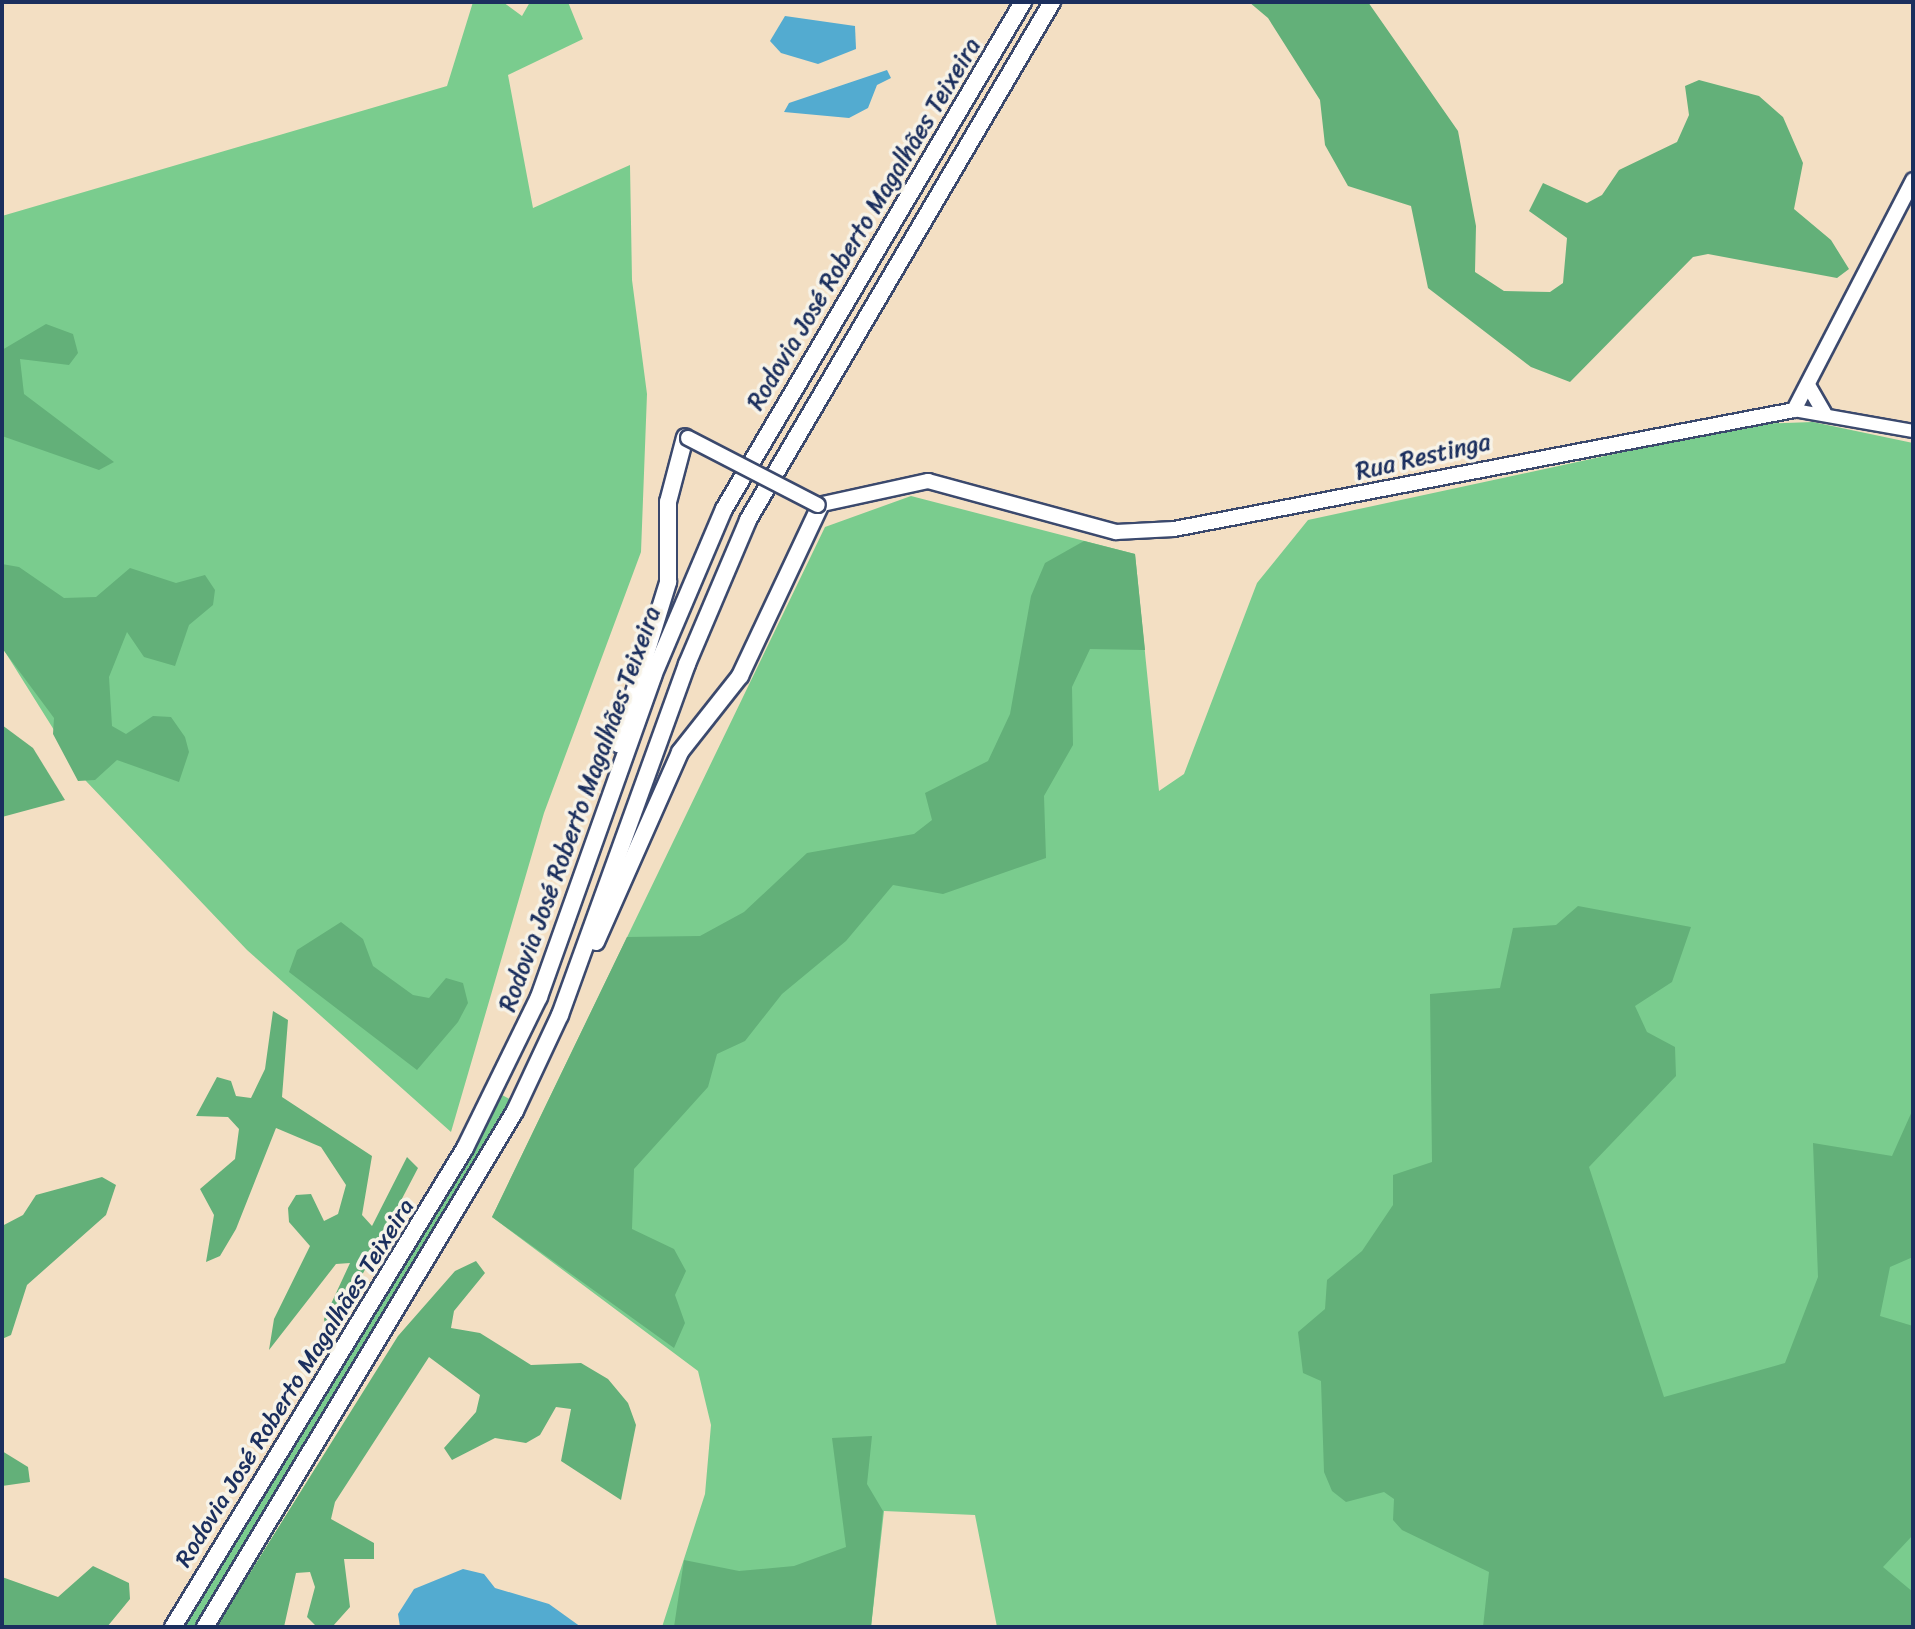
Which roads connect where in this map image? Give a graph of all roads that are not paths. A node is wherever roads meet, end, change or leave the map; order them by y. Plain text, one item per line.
1 (1023, 2) edge
2 (1052, 2) edge
3 (1913, 180) edge
4 (1808, 385) junction
5 (1794, 410) junction
6 (1824, 413) junction
7 (1913, 431) edge
8 (686, 438) joint
9 (819, 505) junction
10 (579, 881) junction
11 (560, 1015) junction
12 (173, 1627) edge
13 (205, 1627) edge

1 - 10 highway, Rodovia José Roberto Magalhães Teixeira
2 - 11 highway, Rodovia José Roberto Magalhães Teixeira
3 - 4 main road
4 - 5 main road
4 - 6 main road
5 - 6 main road, Rua Restinga
5 - 9 main road, Rua Restinga
6 - 7 main road, Rua Restinga
8 - 9 main road, bridge
8 - 10 highway
9 - 11 highway
10 - 12 highway, Rodovia José Roberto Magalhães Teixeira
11 - 13 highway, Rodovia José Roberto Magalhães Teixeira

